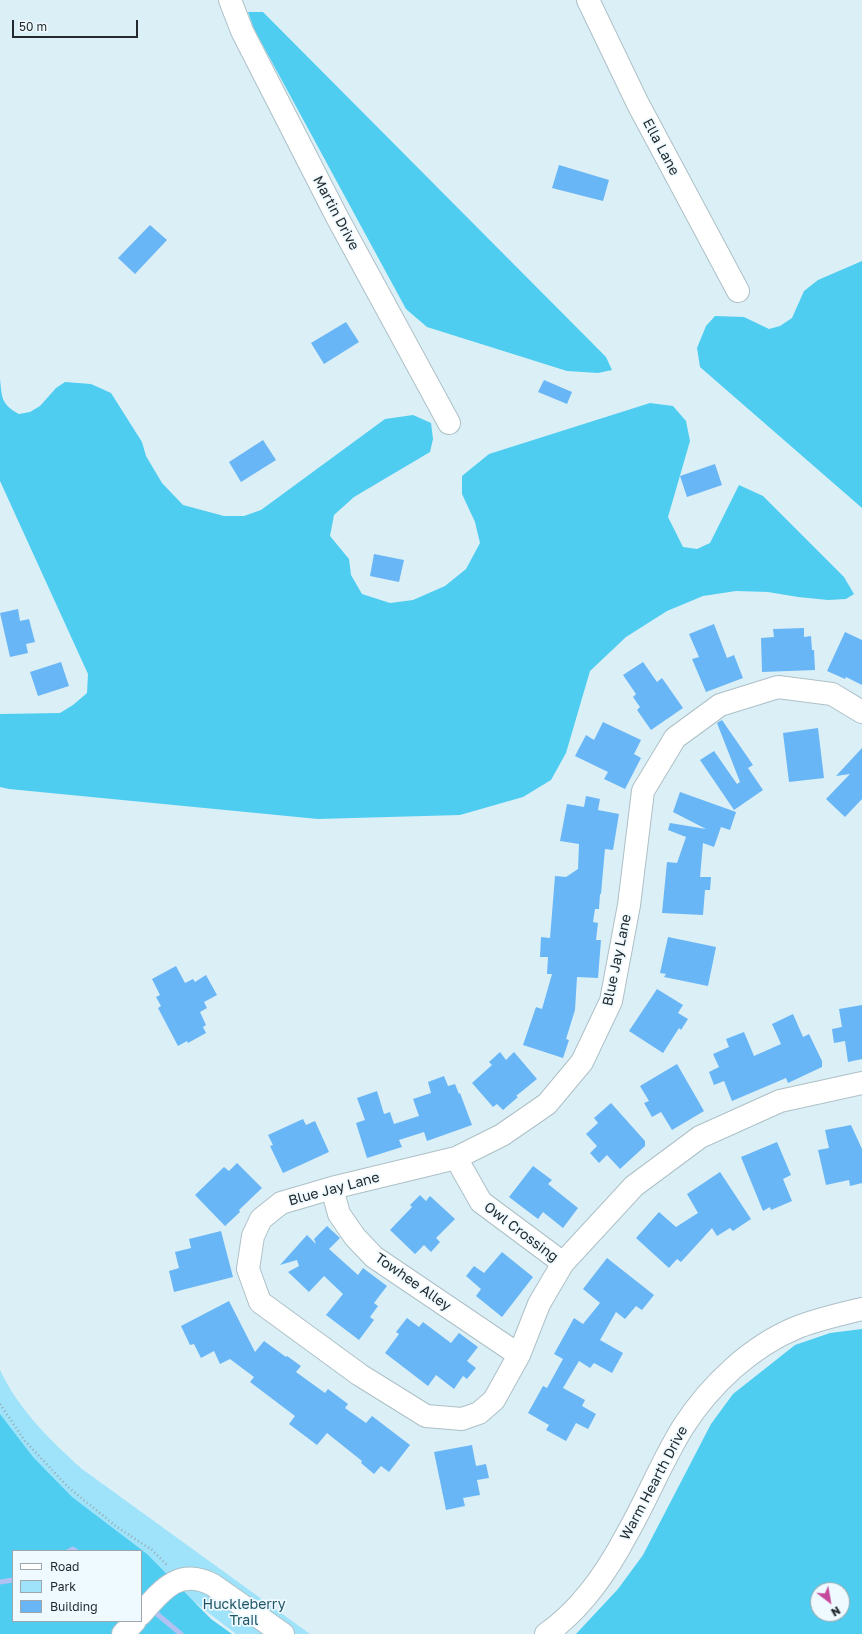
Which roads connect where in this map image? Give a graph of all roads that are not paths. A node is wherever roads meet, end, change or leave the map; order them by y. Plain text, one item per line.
1 (230, 0) edge
2 (588, 0) edge
3 (738, 291) dead end
4 (449, 423) dead end
5 (862, 712) edge
6 (862, 1083) edge
7 (456, 1158) junction
8 (332, 1188) junction
9 (563, 1263) junction
10 (862, 1309) edge
11 (519, 1355) junction
12 (148, 1606) edge
13 (134, 1622) edge
14 (123, 1634) edge
15 (283, 1634) edge
16 (546, 1634) edge

1 - 4 street, Martin Drive
2 - 3 street, Ella Lane
5 - 7 street, Blue Jay Lane
6 - 9 street, Blue Jay Lane
7 - 8 street, Blue Jay Lane
7 - 9 street, Owl Crossing
8 - 11 street, Towhee Alley
8 - 11 street, Blue Jay Lane
9 - 11 street, Blue Jay Lane
10 - 16 street, Warm Hearth Drive
12 - 15 street
13 - 14 street

